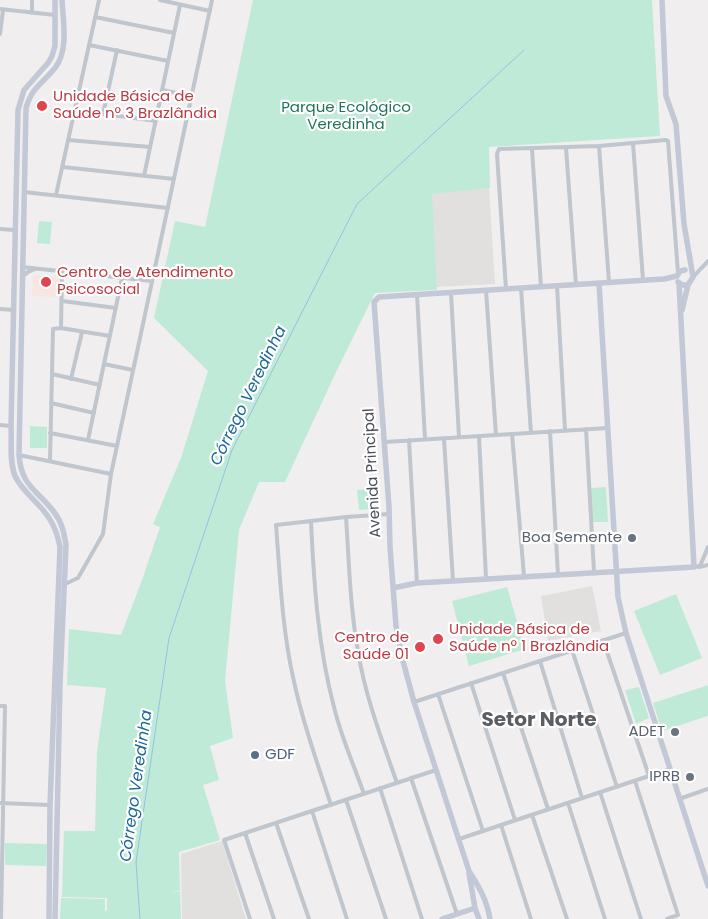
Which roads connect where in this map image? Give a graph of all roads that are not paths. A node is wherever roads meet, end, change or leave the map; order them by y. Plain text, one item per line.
1 (32, 0) edge
2 (55, 0) edge
3 (62, 0) edge
4 (99, 0) edge
5 (160, 0) edge
6 (212, 0) edge
7 (662, 0) edge
8 (180, 5) junction
9 (1, 10) edge
10 (210, 11) junction
11 (32, 13) junction
12 (55, 16) junction
13 (95, 17) junction
14 (174, 33) junction
15 (0, 34) edge
16 (89, 45) junction
17 (116, 50) junction
18 (168, 61) junction
19 (162, 90) junction
20 (191, 96) junction
21 (75, 110) junction
22 (103, 114) junction
23 (156, 121) junction
24 (68, 140) junction
25 (633, 143) junction
26 (599, 146) junction
27 (150, 148) junction
28 (566, 148) junction
29 (532, 149) junction
30 (16, 159) junction
31 (24, 160) junction
32 (63, 167) junction
33 (16, 171) junction
34 (24, 171) junction
35 (144, 176) junction
36 (174, 179) junction
37 (24, 192) junction
38 (56, 195) junction
39 (168, 208) junction
40 (0, 229) edge
41 (15, 230) junction
42 (690, 251) junction
43 (708, 261) edge
44 (22, 267) junction
45 (36, 269) junction
46 (62, 272) junction
47 (680, 276) junction
48 (692, 276) junction
49 (22, 277) junction
50 (122, 278) junction
51 (643, 280) junction
52 (152, 281) junction
53 (609, 282) junction
54 (599, 283) junction
55 (576, 284) junction
56 (688, 285) junction
57 (557, 286) junction
58 (541, 287) junction
59 (506, 288) junction
60 (521, 288) junction
61 (486, 290) junction
62 (451, 293) junction
63 (417, 294) junction
64 (62, 301) junction
65 (116, 308) junction
66 (0, 309) edge
67 (14, 314) junction
68 (22, 318) junction
69 (680, 319) junction
70 (61, 328) junction
71 (82, 332) junction
72 (110, 336) junction
73 (104, 364) junction
74 (133, 370) junction
75 (12, 372) junction
76 (21, 372) junction
77 (52, 374) junction
78 (72, 379) junction
79 (12, 384) junction
80 (21, 384) junction
81 (100, 385) junction
82 (51, 403) junction
83 (94, 413) junction
84 (0, 424) edge
85 (11, 426) junction
86 (608, 428) junction
87 (586, 429) junction
88 (565, 430) junction
89 (550, 432) junction
90 (50, 433) junction
91 (531, 433) junction
92 (512, 434) junction
93 (496, 435) junction
94 (479, 436) junction
95 (459, 437) junction
96 (425, 439) junction
97 (444, 439) junction
98 (88, 440) junction
99 (410, 440) junction
100 (385, 442) junction
101 (12, 445) junction
102 (20, 446) junction
103 (117, 446) junction
104 (12, 454) junction
105 (20, 455) junction
106 (50, 461) junction
107 (111, 474) junction
108 (22, 482) junction
109 (389, 514) junction
110 (346, 517) junction
111 (310, 522) junction
112 (708, 547) edge
113 (708, 565) edge
114 (694, 568) junction
115 (617, 571) junction
116 (594, 572) junction
117 (558, 575) junction
118 (524, 576) junction
119 (486, 578) junction
120 (453, 580) junction
121 (417, 583) junction
122 (64, 584) junction
123 (393, 588) junction
124 (626, 633) junction
125 (603, 640) junction
126 (572, 650) junction
127 (540, 661) junction
128 (503, 673) junction
129 (471, 683) junction
130 (57, 684) junction
131 (438, 694) junction
132 (414, 702) junction
133 (0, 706) edge
134 (670, 769) junction
135 (436, 770) junction
136 (649, 776) junction
137 (411, 778) junction
138 (635, 781) junction
139 (396, 783) junction
140 (617, 787) junction
141 (380, 788) junction
142 (708, 789) edge
143 (600, 792) junction
144 (364, 794) junction
145 (582, 798) junction
146 (679, 799) junction
147 (346, 800) junction
148 (2, 803) edge
149 (568, 803) junction
150 (50, 805) junction
151 (331, 805) junction
152 (548, 809) junction
153 (312, 811) junction
154 (532, 815) junction
155 (515, 820) junction
156 (276, 823) junction
157 (501, 825) junction
158 (483, 831) junction
159 (245, 833) junction
160 (459, 839) junction
161 (54, 854) junction
162 (53, 863) junction
163 (469, 871) junction
164 (1, 874) edge
165 (708, 886) edge
166 (483, 893) junction
167 (472, 897) junction
168 (475, 908) junction
169 (457, 914) junction
170 (1, 919) edge
171 (49, 919) edge
172 (55, 919) edge
173 (250, 919) edge
174 (274, 919) edge
175 (309, 919) edge
176 (348, 919) edge
177 (386, 919) edge
178 (422, 919) edge
179 (442, 919) edge
180 (479, 919) edge
181 (490, 919) edge
182 (531, 919) edge
183 (567, 919) edge
184 (605, 919) edge
185 (641, 919) edge
186 (666, 919) edge

1 - 11 street
2 - 12 street
3 - 31 street
4 - 13 street
5 - 8 street
6 - 10 street
7 - 42 street
8 - 10 street
8 - 14 street
9 - 11 street
9 - 15 street
10 - 20 street
11 - 12 street
12 - 30 street
13 - 14 street
13 - 16 street
14 - 18 street
16 - 17 street
16 - 21 street
17 - 18 street
17 - 22 street
18 - 19 street
19 - 20 street
19 - 23 street
20 - 36 street
21 - 22 street
21 - 24 street
22 - 23 street
23 - 27 street
24 - 27 street
24 - 32 street
25 - 26 street
25 - 47 street
25 - 51 street
26 - 28 street
26 - 53 street
27 - 35 street
28 - 29 street
28 - 55 street
29 - 58 street
29 - 59 street
30 - 31 street
30 - 33 street
31 - 34 street
32 - 35 street
32 - 38 street
33 - 34 street
33 - 41 street
34 - 37 street
35 - 36 street
36 - 39 street
37 - 38 street
37 - 44 street
38 - 39 street
39 - 52 street
40 - 41 street
41 - 67 street
42 - 47 street
42 - 48 street
43 - 48 street
44 - 45 street
44 - 49 street
45 - 46 street
45 - 49 street
46 - 50 street
46 - 64 street
47 - 48 street, Avenida Principal
47 - 51 street, Avenida Principal
47 - 56 street, Avenida Principal
47 - 69 street
48 - 56 street
49 - 68 street
50 - 52 street
50 - 65 street
51 - 53 street, Avenida Principal
52 - 74 street
53 - 54 street, Avenida Principal
54 - 55 street, Avenida Principal
54 - 86 street
55 - 57 street, Avenida Principal
56 - 69 street
57 - 58 street, Avenida Principal
57 - 88 street
58 - 60 street, Avenida Principal
59 - 60 street, Avenida Principal
59 - 61 street, Avenida Principal
60 - 91 street
61 - 62 street, Avenida Principal
61 - 93 street
62 - 63 street, Avenida Principal
62 - 95 street
63 - 96 street
63 - 100 street, Avenida Principal
64 - 65 street
64 - 70 street
65 - 72 street
66 - 67 street
67 - 68 street
67 - 75 street
68 - 76 street
69 - 114 street
70 - 71 street
70 - 77 street
71 - 72 street
71 - 78 street
72 - 73 street
73 - 74 street
73 - 81 street
74 - 103 street
75 - 76 street
75 - 79 street
76 - 80 street
77 - 78 street
77 - 82 street
78 - 81 street
79 - 80 street
79 - 85 street
80 - 102 street
81 - 83 street
82 - 83 street
82 - 90 street
83 - 98 street
84 - 85 street
85 - 101 street
86 - 87 street
86 - 115 street
87 - 88 street
87 - 116 street
88 - 89 street
89 - 91 street
89 - 117 street
90 - 98 street
90 - 106 street
91 - 92 street
92 - 93 street
92 - 118 street
93 - 94 street
94 - 95 street
94 - 119 street
95 - 97 street
96 - 97 street
96 - 99 street
97 - 120 street
98 - 103 street
99 - 100 street
99 - 121 street
100 - 109 street, Avenida Principal
101 - 102 street
101 - 104 street
102 - 105 street
103 - 107 street
104 - 105 street
104 - 108 street
105 - 106 street
105 - 108 street
106 - 107 street
107 - 122 street
108 - 122 street
108 - 130 street
109 - 110 street
109 - 123 street, Avenida Principal
110 - 111 street
110 - 139 street
111 - 144 street
111 - 151 street
112 - 114 street
113 - 114 street
114 - 115 street
115 - 116 street
115 - 124 street
116 - 117 street
117 - 118 street
118 - 119 street
119 - 120 street
120 - 121 street
121 - 123 street
122 - 130 street
123 - 132 street, Avenida Principal
124 - 125 street
124 - 134 street
125 - 126 street
125 - 136 street
126 - 127 street
126 - 140 street
127 - 128 street
127 - 145 street
128 - 129 street
128 - 152 street
129 - 131 street
129 - 155 street
130 - 150 street
130 - 161 street
131 - 132 street
131 - 158 street
132 - 135 street, Avenida Principal
133 - 148 street
134 - 136 street
134 - 146 street
135 - 137 street
135 - 160 street, Avenida Principal
136 - 138 street
137 - 139 street
137 - 169 street
138 - 140 street
138 - 186 street
139 - 141 street
140 - 143 street
141 - 144 street
141 - 178 street
142 - 146 street
143 - 145 street
143 - 185 street
144 - 147 street
145 - 149 street
146 - 165 street
147 - 151 street
147 - 177 street
148 - 150 street
148 - 164 street
149 - 152 street
149 - 184 street
150 - 161 street
151 - 153 street
152 - 154 street
153 - 156 street
153 - 176 street
154 - 155 street
154 - 183 street
155 - 157 street
156 - 159 street
156 - 175 street
157 - 158 street
157 - 182 street
158 - 160 street
159 - 173 street
159 - 174 street
160 - 163 street, Avenida Principal
161 - 162 street
162 - 171 street
162 - 172 street
163 - 166 street, Avenida Principal
163 - 167 street
164 - 170 street
166 - 167 street
166 - 181 street, Avenida Principal
167 - 168 street
168 - 169 street
168 - 180 street
169 - 179 street

